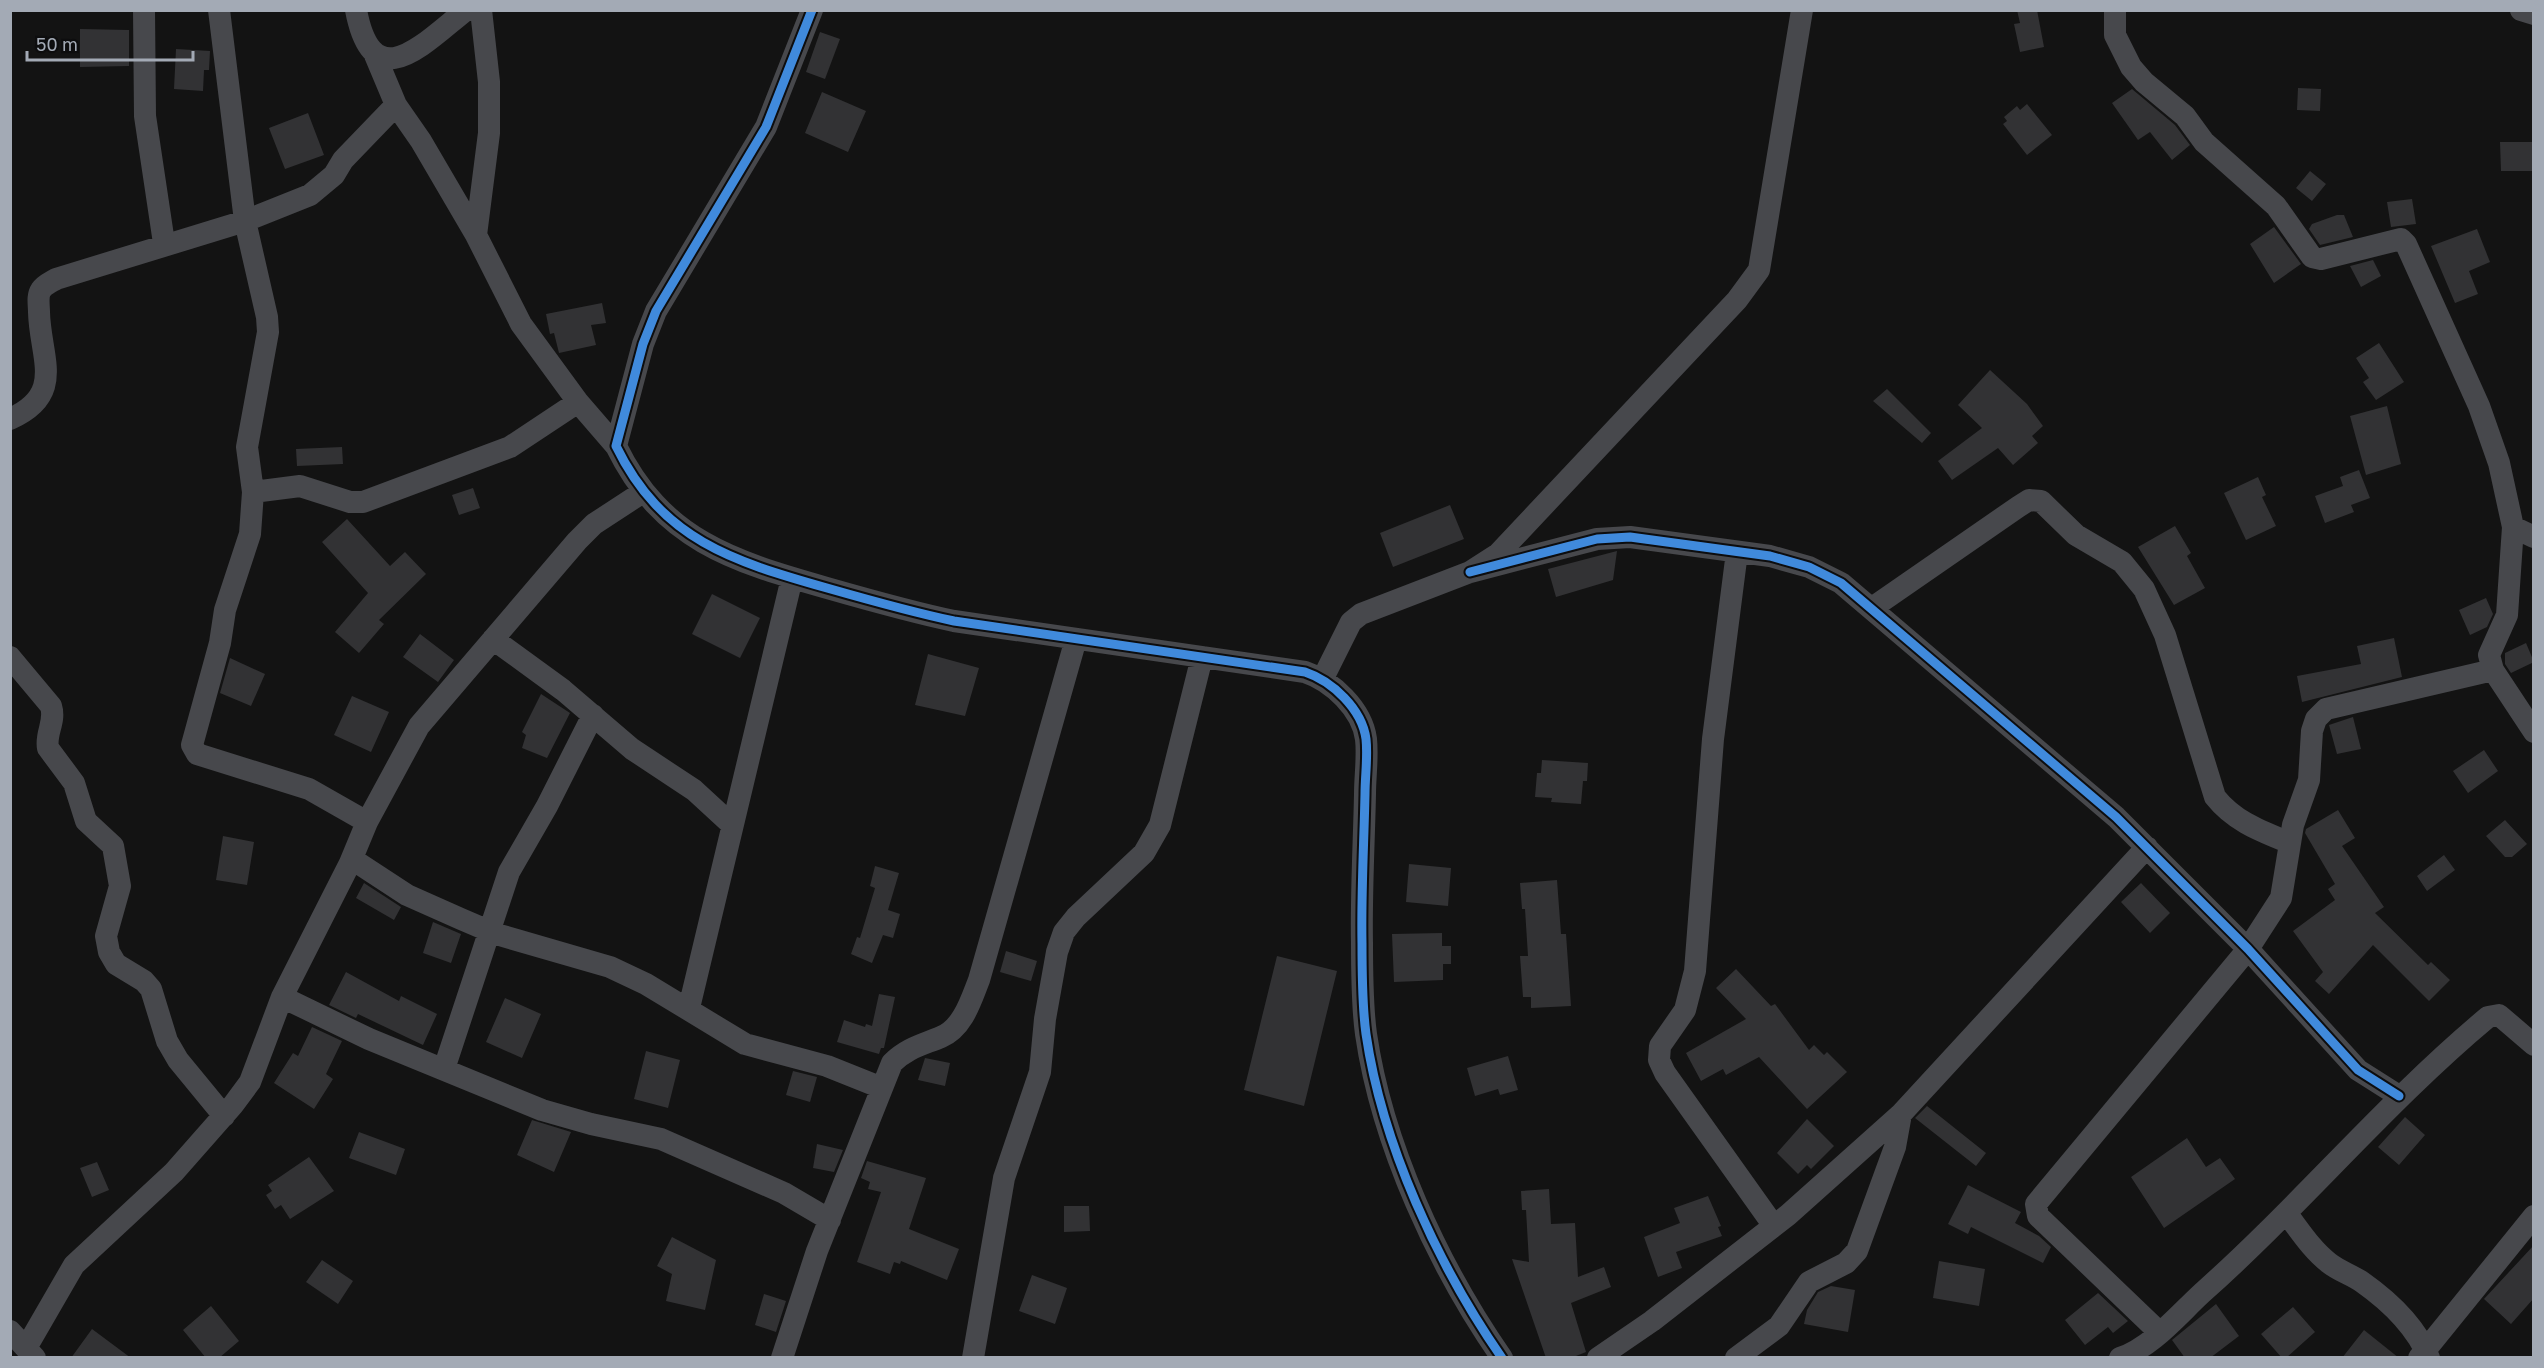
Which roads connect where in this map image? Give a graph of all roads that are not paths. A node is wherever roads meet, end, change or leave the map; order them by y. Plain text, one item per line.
1 (144, 10) edge
2 (219, 10) edge
3 (356, 10) edge
4 (466, 10) edge
5 (481, 10) edge
6 (812, 10) edge
7 (1802, 10) edge
8 (2115, 10) edge
9 (375, 55) junction
10 (396, 105) junction
11 (245, 221) junction
12 (476, 235) junction
13 (164, 243) junction
14 (578, 402) junction
15 (10, 419) edge
16 (616, 446) junction
17 (253, 492) junction
18 (643, 492) junction
19 (2513, 527) junction
20 (2534, 537) edge
21 (1737, 552) junction
22 (1470, 572) junction
23 (792, 578) junction
24 (1872, 608) junction
25 (493, 639) junction
26 (1076, 639) junction
27 (10, 657) edge
28 (1202, 657) junction
29 (2493, 670) junction
30 (1323, 678) junction
31 (593, 715) junction
32 (2534, 732) edge
33 (367, 822) junction
34 (732, 825) junction
35 (2290, 843) junction
36 (2147, 847) junction
37 (352, 859) junction
38 (490, 931) junction
39 (2248, 950) junction
40 (282, 997) junction
41 (690, 1008) junction
42 (2534, 1044) edge
43 (444, 1069) junction
44 (882, 1088) junction
45 (2399, 1096) junction
46 (1901, 1114) junction
47 (224, 1116) junction
48 (2287, 1214) junction
49 (2534, 1216) edge
50 (830, 1220) junction
51 (1774, 1226) junction
52 (10, 1331) edge
53 (2159, 1332) junction
54 (30, 1353) edge
55 (2425, 1355) edge
56 (782, 1358) edge
57 (973, 1358) edge
58 (1502, 1358) edge
59 (1598, 1358) edge
60 (1736, 1358) edge
61 (2120, 1358) edge

1 - 13 street
2 - 11 street
3 - 9 street
4 - 9 street
5 - 12 street
6 - 16 street
7 - 22 street
8 - 19 street
9 - 10 street
10 - 11 street
10 - 12 street
11 - 13 street
11 - 17 street
12 - 14 street
13 - 15 street
14 - 16 street
14 - 17 street
16 - 18 street
17 - 33 street
18 - 23 street
18 - 25 street
19 - 20 street
19 - 29 street
21 - 22 street
21 - 24 street
21 - 51 street
22 - 30 street
23 - 26 street
23 - 34 street
24 - 35 street
24 - 36 street
25 - 31 street
25 - 33 street
26 - 28 street
26 - 44 street
27 - 47 street
28 - 30 street
28 - 57 street
29 - 32 street
29 - 35 street
30 - 58 street
31 - 34 street
31 - 38 street
33 - 37 street
34 - 41 street
35 - 39 street
36 - 39 street
36 - 46 street
37 - 38 street
37 - 40 street
38 - 41 street
38 - 43 street
39 - 45 street
39 - 53 street
40 - 43 street
40 - 47 street
41 - 44 street
42 - 45 street
43 - 50 street
44 - 50 street
45 - 48 street
46 - 51 street
46 - 60 street
47 - 54 street
48 - 53 street
48 - 55 street
49 - 55 street
50 - 56 street
51 - 59 street
52 - 54 street
53 - 61 street

